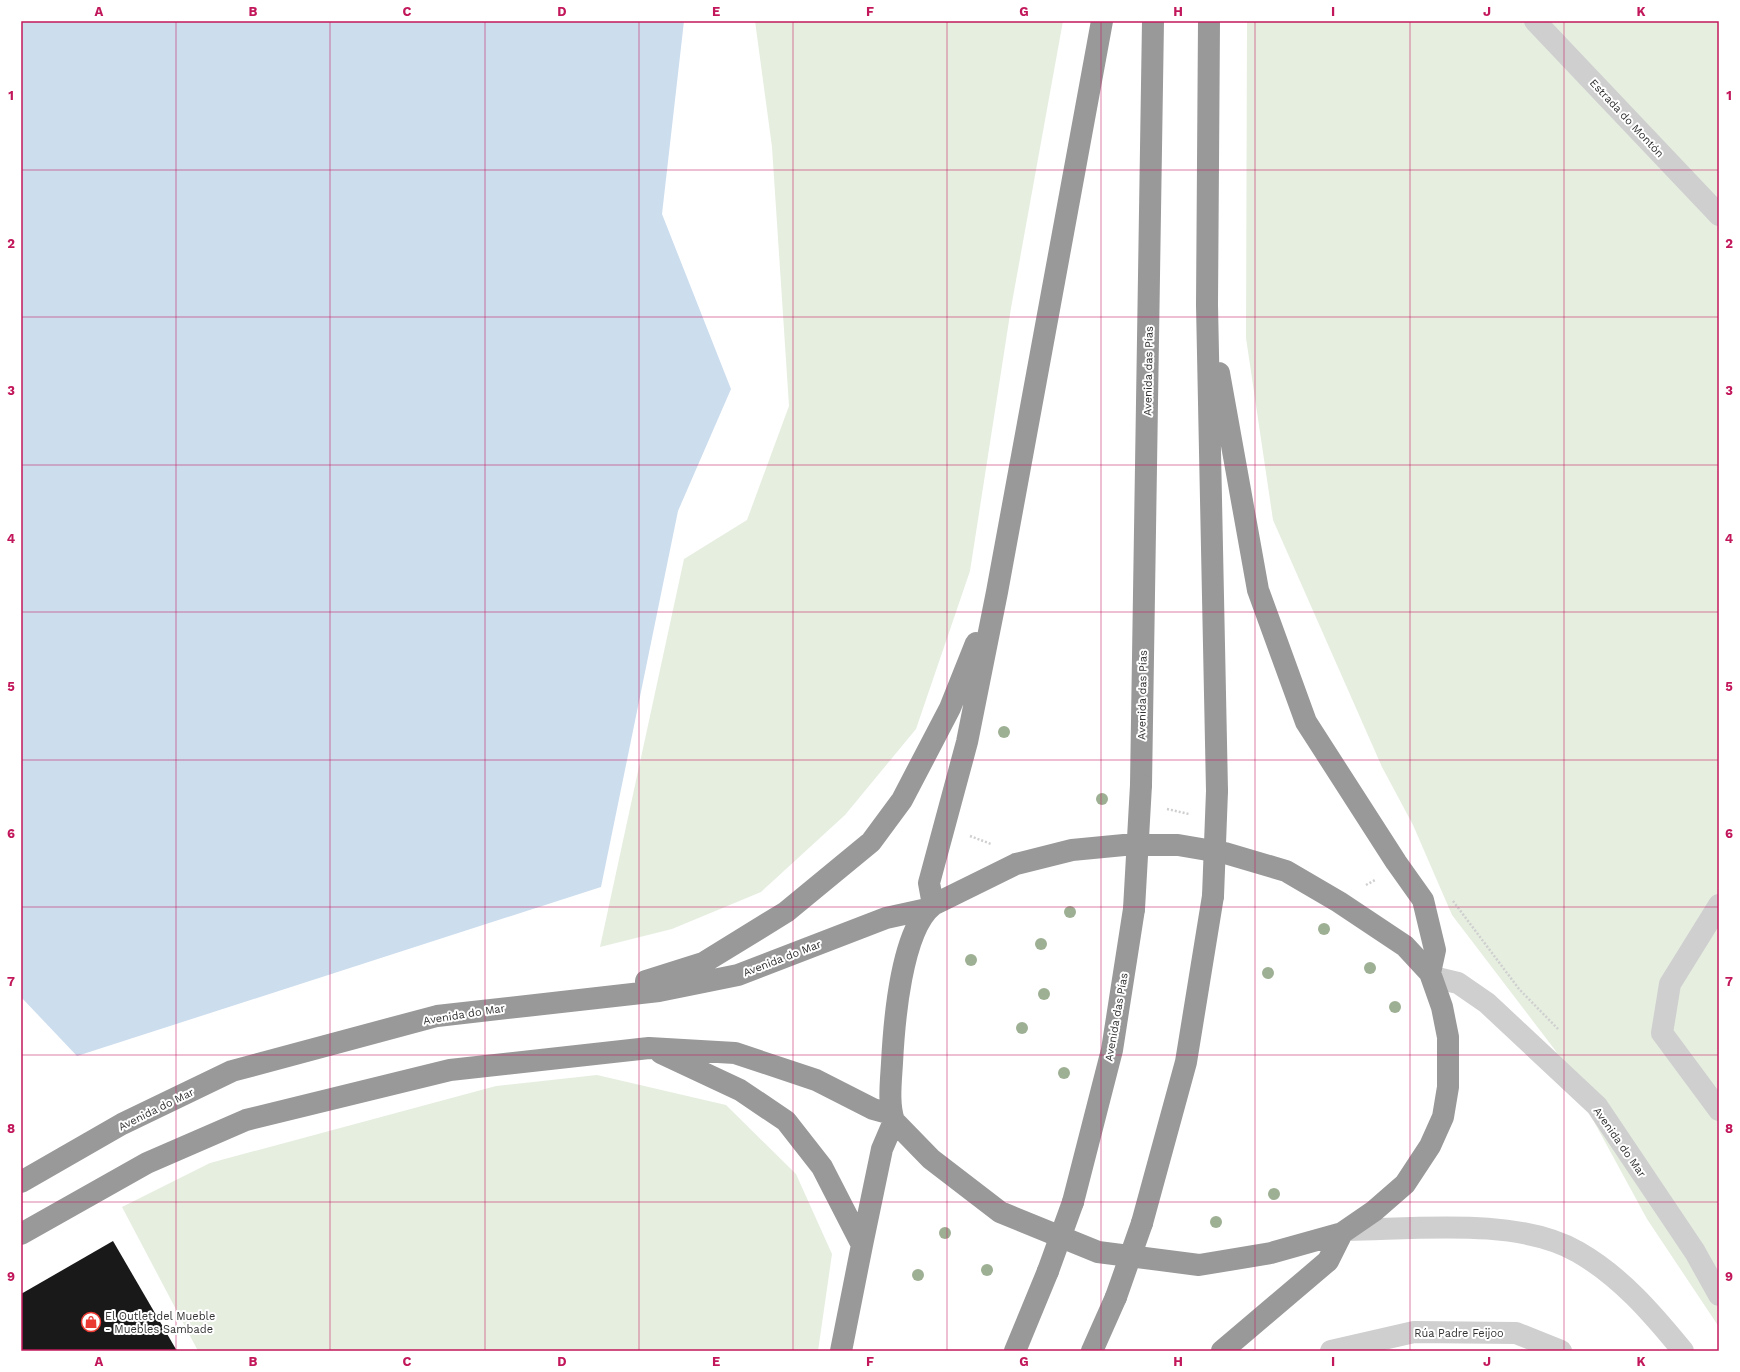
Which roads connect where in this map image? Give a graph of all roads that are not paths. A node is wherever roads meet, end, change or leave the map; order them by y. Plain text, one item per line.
1 (1102, 21) edge
2 (1153, 21) edge
3 (1209, 21) edge
4 (1535, 21) edge
5 (1719, 215) edge
6 (1207, 305) junction
7 (997, 592) junction
8 (1719, 906) edge
9 (930, 907) junction
10 (1431, 975) junction
11 (597, 997) junction
12 (648, 1048) junction
13 (1719, 1110) edge
14 (893, 1117) junction
15 (21, 1182) edge
16 (1345, 1232) junction
17 (21, 1234) edge
18 (862, 1245) junction
19 (1719, 1295) edge
20 (841, 1351) edge
21 (1015, 1351) edge
22 (1092, 1351) edge
23 (1222, 1351) edge
24 (1331, 1351) edge
25 (1562, 1351) edge
26 (1682, 1351) edge

1 - 7 highway
2 - 21 highway, Avenida das Pías, bridge
3 - 6 highway
4 - 5 street, Estrada do Montón
6 - 10 highway
6 - 22 highway, bridge
7 - 9 highway
7 - 11 highway
8 - 13 street
9 - 10 highway, Avenida do Mar
9 - 11 highway, Avenida do Mar
9 - 14 highway
10 - 16 highway
10 - 19 street, Avenida do Mar
11 - 15 highway, Avenida do Mar
12 - 14 highway
12 - 17 highway
12 - 18 highway
14 - 16 highway
14 - 18 highway
16 - 23 highway
16 - 26 street
18 - 20 highway
24 - 25 street, Rúa Padre Feijoo

